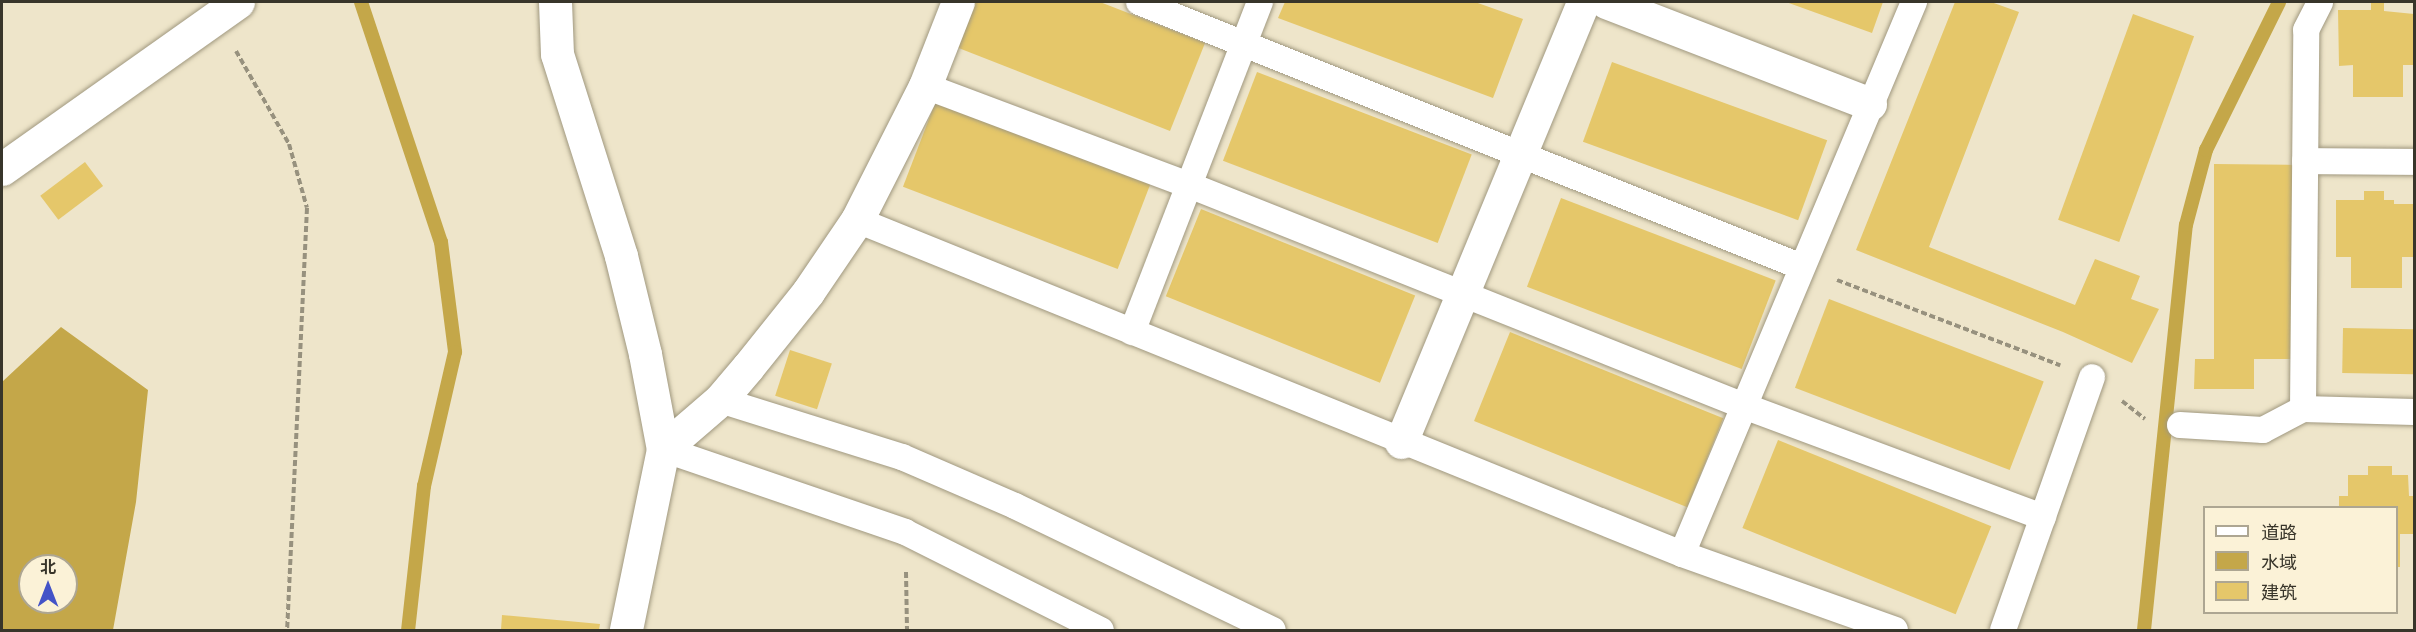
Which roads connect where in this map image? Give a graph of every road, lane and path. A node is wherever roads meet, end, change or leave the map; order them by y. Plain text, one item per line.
1 (555, 2) edge
2 (958, 2) edge
3 (1139, 2) edge
4 (1260, 2) edge
5 (1583, 2) edge
6 (1606, 2) edge
7 (1914, 2) edge
8 (2320, 2) edge
9 (227, 9) edge
10 (1245, 42) junction
11 (925, 86) junction
12 (1870, 104) junction
13 (1520, 155) junction
14 (2305, 161) junction
15 (2415, 162) edge
16 (2, 169) edge
17 (1189, 185) junction
18 (857, 220) junction
19 (1802, 267) junction
20 (1461, 296) junction
21 (1132, 332) junction
22 (2092, 377) junction
23 (720, 400) junction
24 (1744, 406) junction
25 (2303, 409) junction
26 (2415, 411) edge
27 (2150, 423) dead end
28 (2180, 425) dead end
29 (1401, 442) junction
30 (663, 449) junction
31 (2043, 517) junction
32 (905, 532) junction
33 (1682, 554) junction
34 (287, 630) edge
35 (626, 630) edge
36 (907, 630) edge
37 (1101, 630) edge
38 (1273, 630) edge
39 (1896, 630) edge
40 (2003, 630) edge

1 - 30 street
2 - 11 street
3 - 10 lane
4 - 10 lane
5 - 13 street
6 - 12 street
7 - 12 lane
8 - 14 lane
9 - 16 street
9 - 34 path
10 - 13 lane
10 - 17 lane
11 - 17 lane
11 - 18 street
12 - 19 lane
13 - 19 lane
13 - 20 street
14 - 15 lane
14 - 25 lane
17 - 20 lane
17 - 21 lane
18 - 21 lane
18 - 23 street
19 - 22 path
19 - 24 lane
20 - 24 lane
20 - 29 street
21 - 29 lane
22 - 27 path
22 - 31 lane
23 - 30 street
23 - 38 lane
24 - 31 lane
24 - 33 lane
25 - 26 lane
25 - 28 lane
29 - 33 lane
30 - 32 lane
30 - 35 street
31 - 40 lane
32 - 36 path
32 - 37 lane
33 - 39 lane

